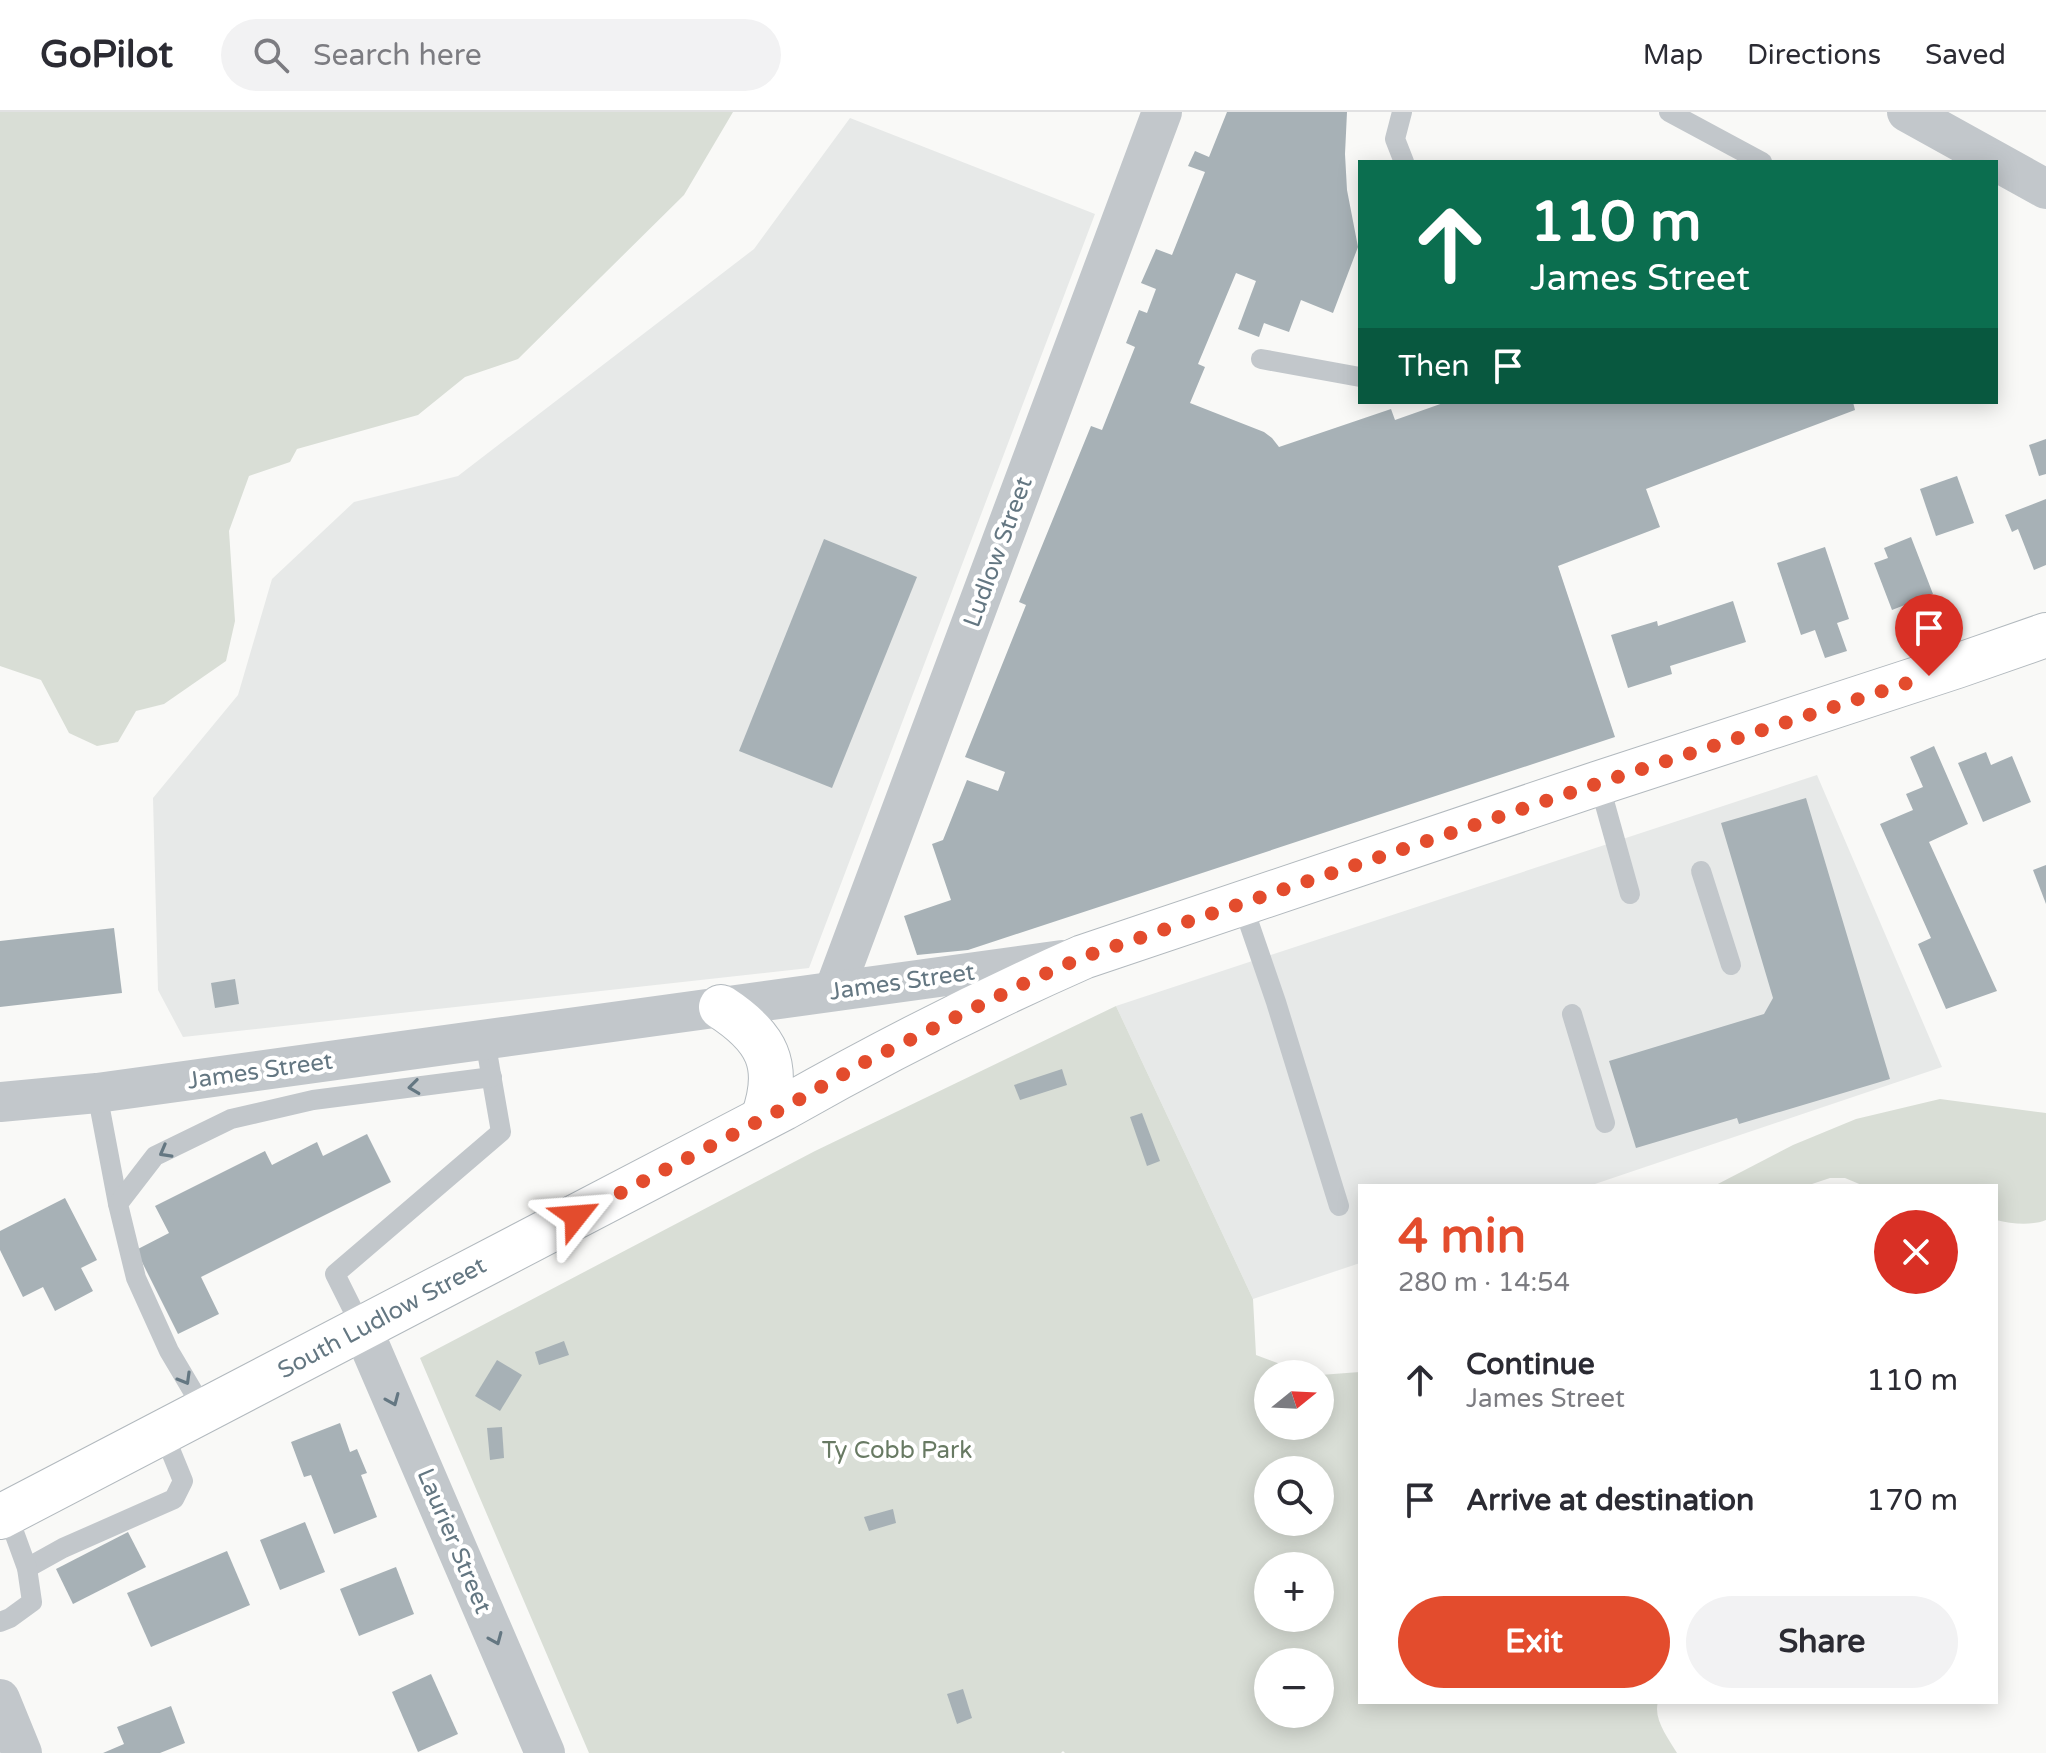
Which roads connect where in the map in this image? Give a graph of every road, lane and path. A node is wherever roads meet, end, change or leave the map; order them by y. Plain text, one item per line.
1 (1162, 112) edge
2 (1402, 112) edge
3 (1669, 112) edge
4 (1907, 112) edge
5 (1403, 160) edge
6 (1758, 160) edge
7 (1983, 160) edge
8 (1998, 170) edge
9 (2022, 185) edge
10 (1261, 359) dead end
11 (1358, 377) edge
12 (2046, 635) edge
13 (1599, 783) junction
14 (1701, 871) dead end
15 (1630, 894) dead end
16 (1242, 903) junction
17 (1083, 957) junction
18 (1731, 965) dead end
19 (834, 991) junction
20 (721, 1007) junction
21 (1572, 1014) dead end
22 (488, 1058) junction
23 (97, 1093) junction
24 (0, 1102) edge
25 (763, 1118) junction
26 (1605, 1123) dead end
27 (118, 1204) junction
28 (1339, 1206) dead end
29 (362, 1328) junction
30 (204, 1410) junction
31 (163, 1432) junction
32 (4, 1515) edge
33 (27, 1568) junction
34 (0, 1622) edge
35 (0, 1699) edge
36 (22, 1753) edge
37 (545, 1753) edge

1 - 19 street, Ludlow Street
2 - 5 lane
3 - 6 lane
4 - 7 street
8 - 9 street
10 - 11 lane
12 - 13 main road, James Street
13 - 15 lane
13 - 16 main road, James Street
14 - 18 lane
16 - 17 main road, James Street
16 - 28 lane
17 - 19 street, James Street
17 - 25 main road, South Ludlow Street
19 - 20 street, James Street
20 - 22 street, James Street
20 - 25 main road
21 - 26 lane
22 - 23 street, James Street
22 -> 27 lane
22 - 29 lane
23 - 24 street, James Street
23 - 27 lane
25 - 29 main road, South Ludlow Street
27 -> 30 lane
29 - 30 main road, South Ludlow Street
29 -> 37 street, Laurier Street
30 - 31 main road, South Ludlow Street
31 - 32 main road, South Ludlow Street
31 - 33 lane
32 - 33 lane
33 - 34 lane
35 - 36 street

